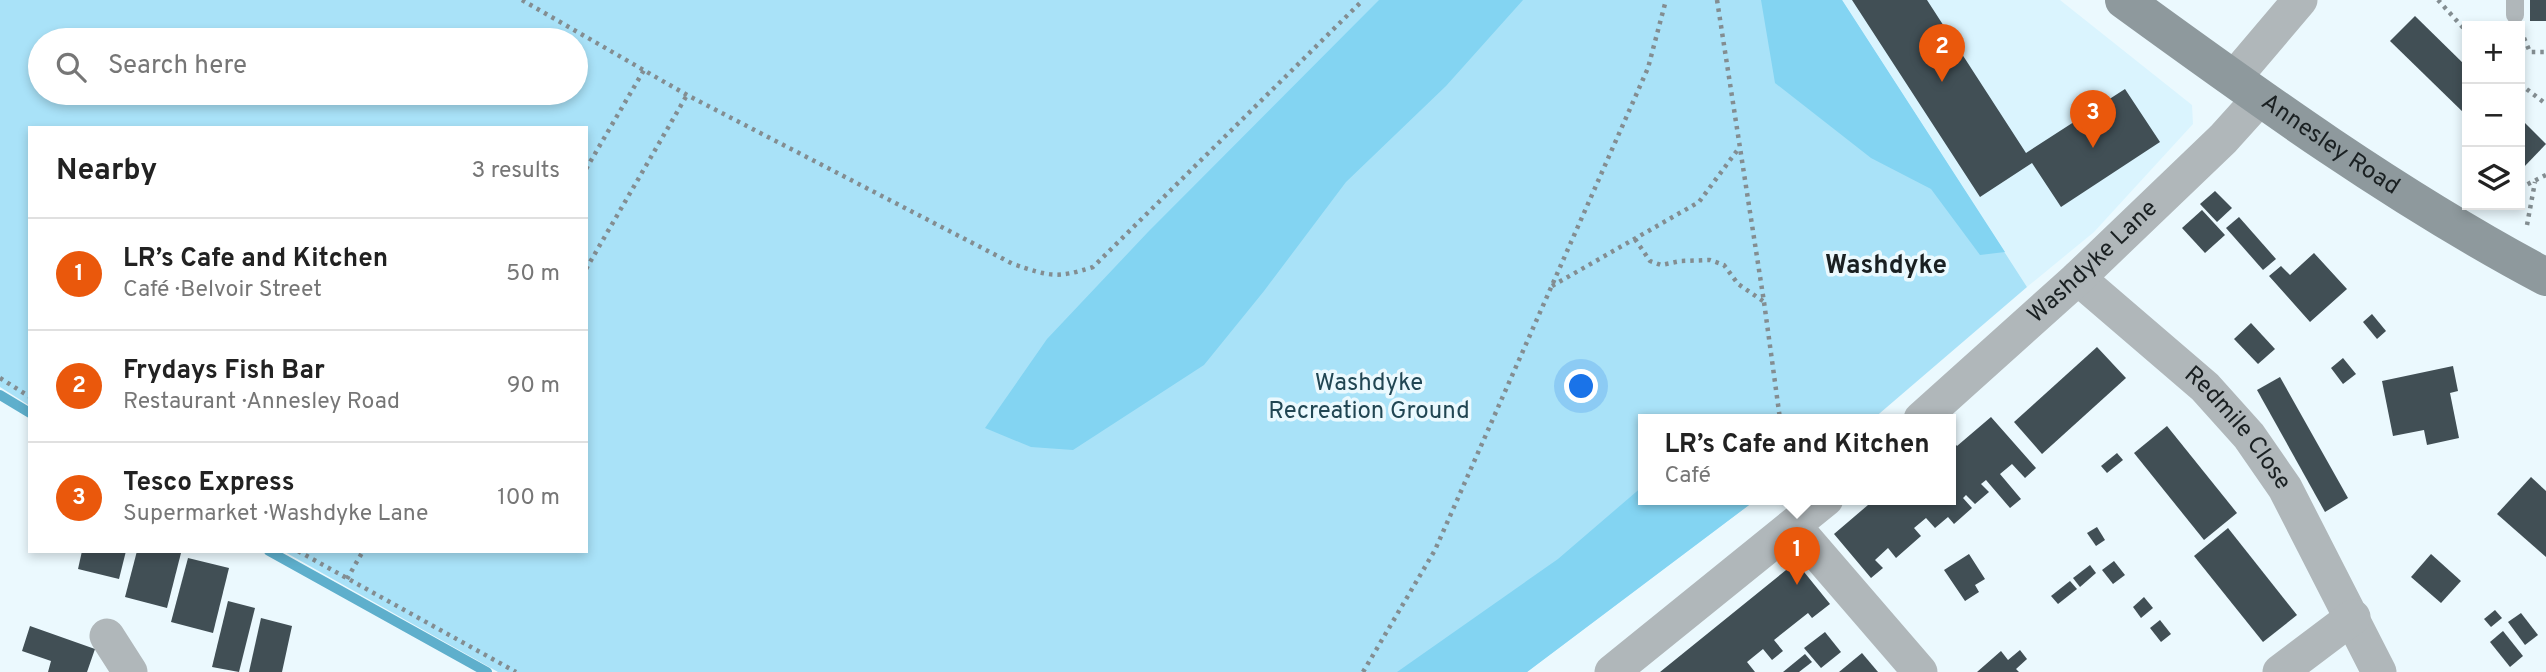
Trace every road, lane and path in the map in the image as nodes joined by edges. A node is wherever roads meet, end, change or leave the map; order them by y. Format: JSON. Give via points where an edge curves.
{"nodes":[{"id":1,"x":522,"y":0,"type":"edge"},
{"id":2,"x":1363,"y":0,"type":"edge"},
{"id":3,"x":1665,"y":0,"type":"edge"},
{"id":4,"x":1717,"y":0,"type":"edge"},
{"id":5,"x":2124,"y":0,"type":"edge"},
{"id":6,"x":2300,"y":0,"type":"edge"},
{"id":7,"x":2438,"y":0,"type":"edge"},
{"id":8,"x":2517,"y":14,"type":"edge"},
{"id":9,"x":2462,"y":26,"type":"edge"},
{"id":10,"x":571,"y":28,"type":"edge"},
{"id":11,"x":588,"y":38,"type":"edge"},
{"id":12,"x":2546,"y":52,"type":"edge"},
{"id":13,"x":644,"y":70,"type":"junction"},
{"id":14,"x":2521,"y":84,"type":"edge"},
{"id":15,"x":2246,"y":89,"type":"junction"},
{"id":16,"x":687,"y":95,"type":"junction"},
{"id":17,"x":2546,"y":104,"type":"edge"},
{"id":18,"x":1740,"y":148,"type":"junction"},
{"id":19,"x":588,"y":166,"type":"edge"},
{"id":20,"x":2546,"y":175,"type":"edge"},
{"id":21,"x":2525,"y":186,"type":"edge"},
{"id":22,"x":1635,"y":239,"type":"junction"},
{"id":23,"x":588,"y":266,"type":"edge"},
{"id":24,"x":2546,"y":277,"type":"edge"},
{"id":25,"x":2078,"y":278,"type":"junction"},
{"id":26,"x":1551,"y":286,"type":"junction"},
{"id":27,"x":1764,"y":302,"type":"junction"},
{"id":28,"x":0,"y":378,"type":"edge"},
{"id":29,"x":28,"y":396,"type":"edge"},
{"id":30,"x":1779,"y":414,"type":"edge"},
{"id":31,"x":1927,"y":414,"type":"edge"},
{"id":32,"x":1819,"y":505,"type":"edge"},
{"id":33,"x":1794,"y":526,"type":"junction"},
{"id":34,"x":302,"y":553,"type":"edge"},
{"id":35,"x":362,"y":553,"type":"edge"},
{"id":36,"x":347,"y":579,"type":"junction"},
{"id":37,"x":2353,"y":617,"type":"junction"},
{"id":38,"x":107,"y":636,"type":"dead end"},
{"id":39,"x":130,"y":672,"type":"edge"},
{"id":40,"x":516,"y":672,"type":"edge"},
{"id":41,"x":1363,"y":672,"type":"edge"},
{"id":42,"x":1612,"y":672,"type":"edge"},
{"id":43,"x":1920,"y":672,"type":"edge"},
{"id":44,"x":2280,"y":672,"type":"edge"},
{"id":45,"x":2379,"y":672,"type":"edge"}],
"edges":[{"from":1,"to":10,"type":"path"},
{"from":2,"to":16,"type":"path","via":[[1093,267],[1071,274],[1050,276],[1013,264]]},
{"from":3,"to":26,"type":"path","via":[[1648,68]]},
{"from":4,"to":18,"type":"path"},
{"from":5,"to":15,"type":"street","name":"Annesley Road"},
{"from":6,"to":15,"type":"street","name":"Washdyke Lane"},
{"from":7,"to":9,"type":"path"},
{"from":8,"to":12,"type":"path","via":[[2530,52]]},
{"from":11,"to":13,"type":"path"},
{"from":13,"to":16,"type":"path"},
{"from":13,"to":19,"type":"path"},
{"from":14,"to":17,"type":"path"},
{"from":15,"to":24,"type":"street","name":"Annesley Road","via":[[2458,228]]},
{"from":15,"to":25,"type":"street","name":"Washdyke Lane","via":[[2222,139]]},
{"from":16,"to":23,"type":"path"},
{"from":18,"to":22,"type":"path","via":[[1699,202]]},
{"from":18,"to":27,"type":"path"},
{"from":20,"to":21,"type":"path"},
{"from":22,"to":26,"type":"path"},
{"from":22,"to":27,"type":"path","via":[[1650,261],[1661,265],[1710,260],[1724,265],[1738,284]]},
{"from":25,"to":31,"type":"street","name":"Washdyke Lane"},
{"from":25,"to":37,"type":"street","name":"Redmile Close","via":[[2206,387],[2249,436],[2285,488]]},
{"from":26,"to":41,"type":"path","via":[[1435,550]]},
{"from":27,"to":30,"type":"path"},
{"from":28,"to":29,"type":"path"},
{"from":32,"to":33,"type":"street"},
{"from":33,"to":42,"type":"street"},
{"from":33,"to":43,"type":"street"},
{"from":34,"to":36,"type":"path"},
{"from":35,"to":36,"type":"path"},
{"from":36,"to":40,"type":"path"},
{"from":37,"to":44,"type":"street"},
{"from":37,"to":45,"type":"street","name":"Redmile Close"},
{"from":38,"to":39,"type":"street"}]}
